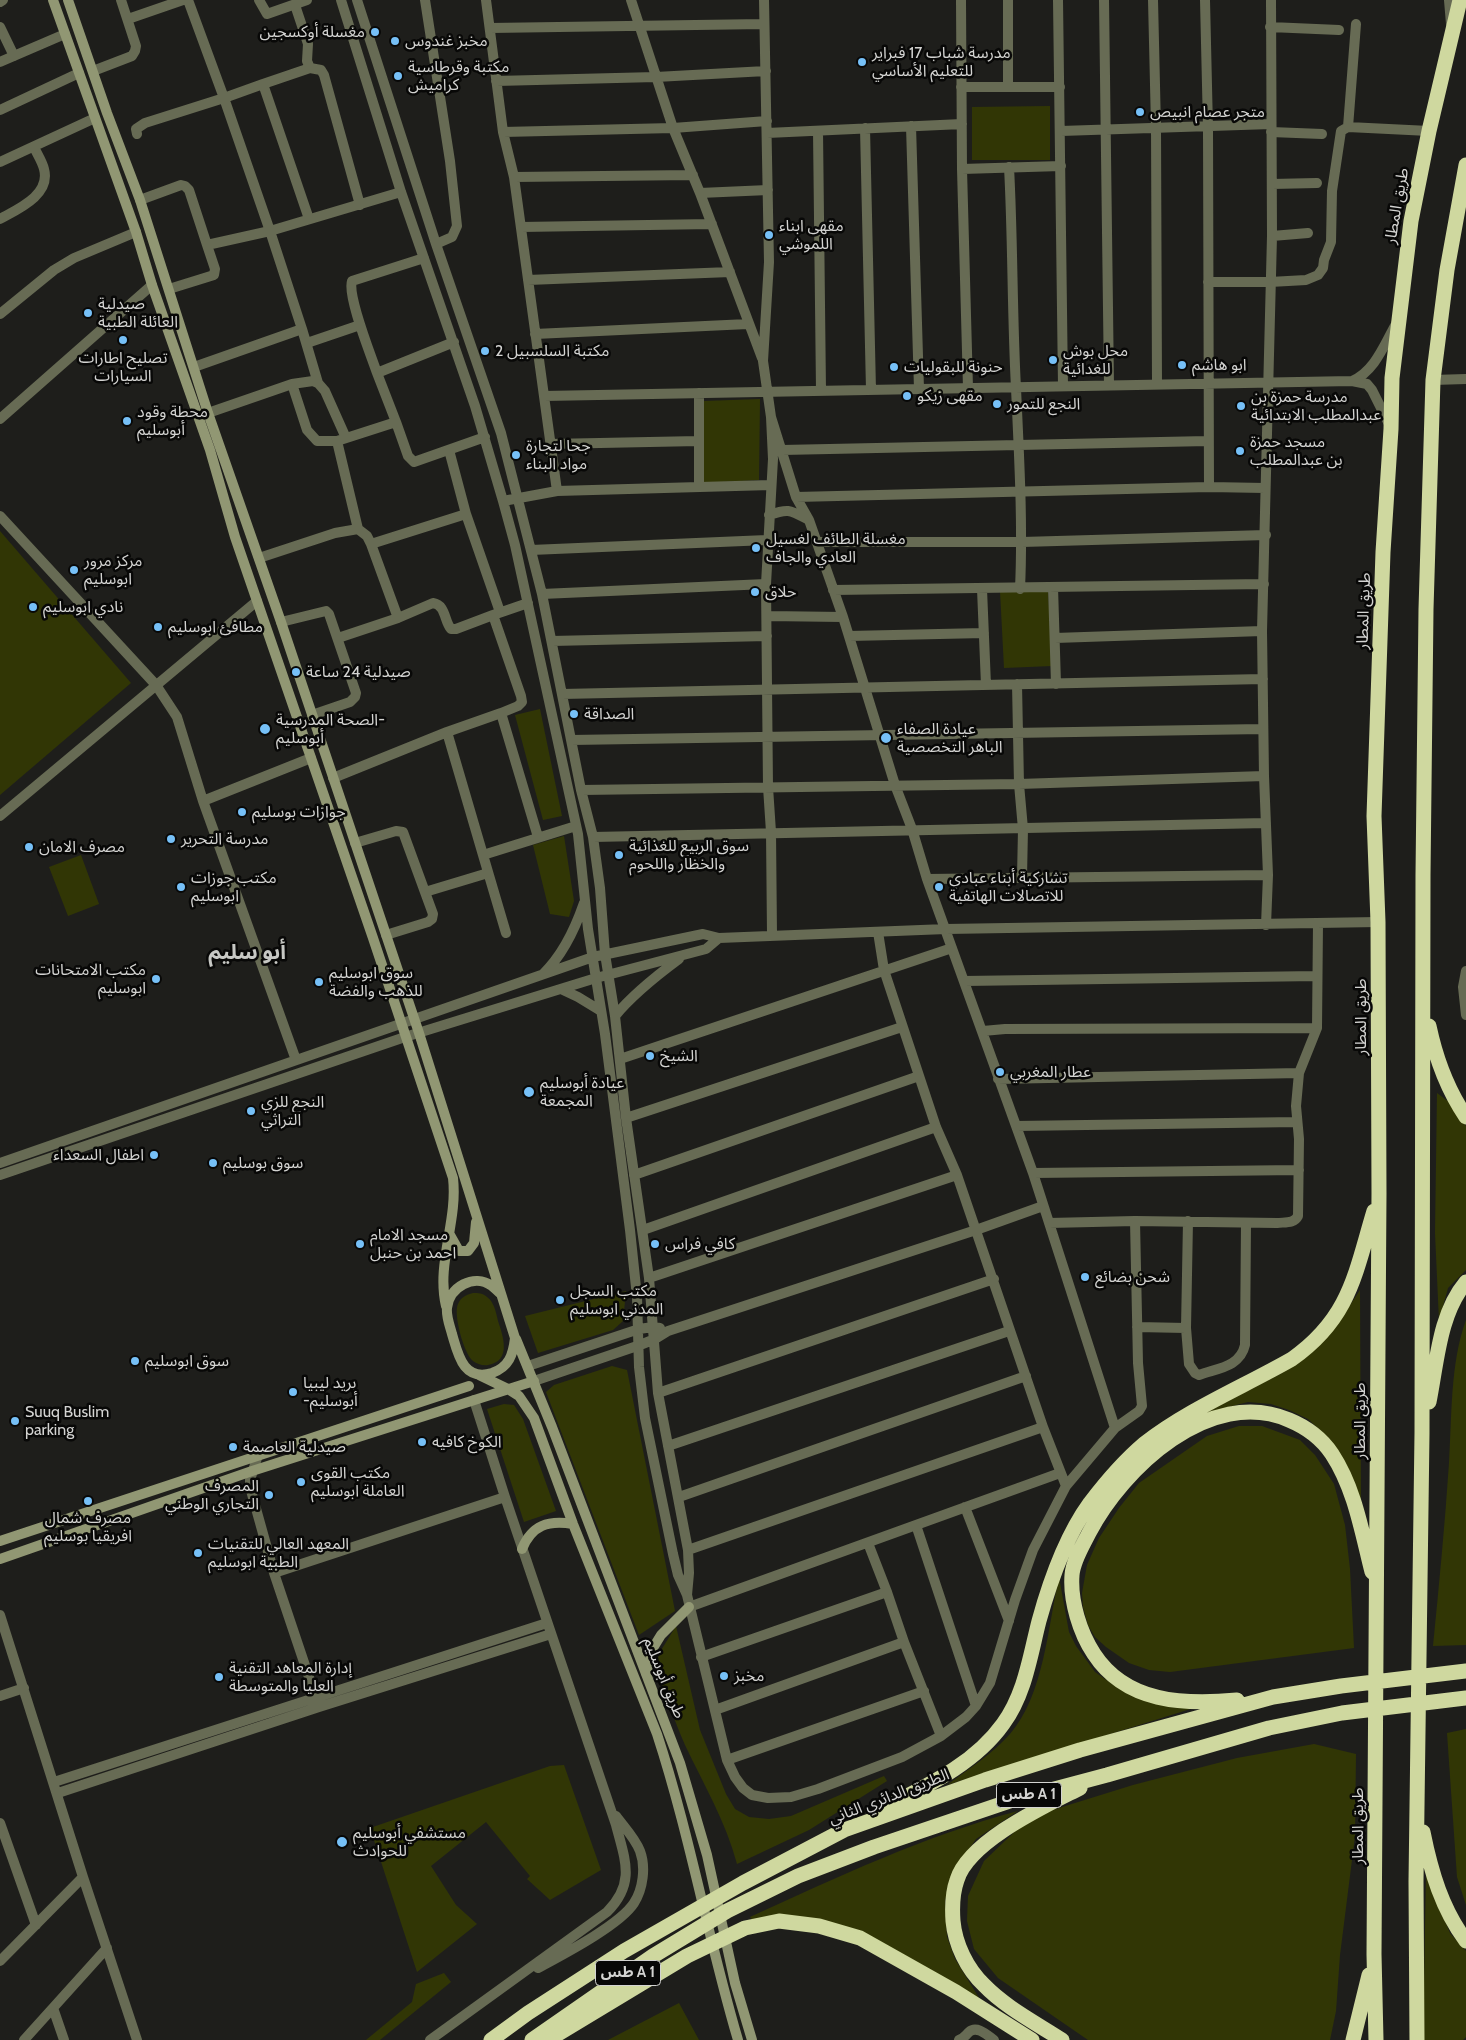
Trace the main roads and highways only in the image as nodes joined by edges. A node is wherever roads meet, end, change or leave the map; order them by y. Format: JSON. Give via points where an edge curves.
{"nodes":[{"id":1,"x":53,"y":0,"type":"edge"},
{"id":2,"x":68,"y":0,"type":"edge"},
{"id":3,"x":1460,"y":0,"type":"edge"},
{"id":4,"x":120,"y":148,"type":"junction"},
{"id":5,"x":107,"y":153,"type":"junction"},
{"id":6,"x":1466,"y":165,"type":"edge"},
{"id":7,"x":249,"y":531,"type":"junction"},
{"id":8,"x":236,"y":537,"type":"junction"},
{"id":9,"x":339,"y":794,"type":"junction"},
{"id":10,"x":325,"y":798,"type":"junction"},
{"id":11,"x":1423,"y":1001,"type":"junction"},
{"id":12,"x":1466,"y":1117,"type":"edge"},
{"id":13,"x":1379,"y":1193,"type":"junction"},
{"id":14,"x":477,"y":1215,"type":"junction"},
{"id":15,"x":450,"y":1235,"type":"junction"},
{"id":16,"x":1466,"y":1282,"type":"edge"},
{"id":17,"x":500,"y":1294,"type":"junction"},
{"id":18,"x":446,"y":1310,"type":"junction"},
{"id":19,"x":515,"y":1338,"type":"junction"},
{"id":20,"x":460,"y":1362,"type":"junction"},
{"id":21,"x":476,"y":1373,"type":"junction"},
{"id":22,"x":534,"y":1381,"type":"junction"},
{"id":23,"x":469,"y":1386,"type":"junction"},
{"id":24,"x":508,"y":1389,"type":"junction"},
{"id":25,"x":474,"y":1400,"type":"junction"},
{"id":26,"x":1422,"y":1433,"type":"junction"},
{"id":27,"x":112,"y":1504,"type":"junction"},
{"id":28,"x":117,"y":1519,"type":"junction"},
{"id":29,"x":573,"y":1524,"type":"junction"},
{"id":30,"x":0,"y":1541,"type":"edge"},
{"id":31,"x":522,"y":1549,"type":"road end"},
{"id":32,"x":0,"y":1559,"type":"edge"},
{"id":33,"x":1377,"y":1594,"type":"junction"},
{"id":34,"x":689,"y":1607,"type":"road end"},
{"id":35,"x":1462,"y":1671,"type":"edge"},
{"id":36,"x":646,"y":1674,"type":"junction"},
{"id":37,"x":1273,"y":1696,"type":"junction"},
{"id":38,"x":1463,"y":1699,"type":"edge"},
{"id":39,"x":1107,"y":1775,"type":"junction"},
{"id":40,"x":1418,"y":1803,"type":"junction"},
{"id":41,"x":844,"y":1830,"type":"junction"},
{"id":42,"x":1466,"y":1942,"type":"edge"},
{"id":43,"x":1374,"y":1954,"type":"junction"},
{"id":44,"x":491,"y":2040,"type":"edge"},
{"id":45,"x":532,"y":2040,"type":"edge"},
{"id":46,"x":548,"y":2040,"type":"edge"},
{"id":47,"x":738,"y":2040,"type":"edge"},
{"id":48,"x":752,"y":2040,"type":"edge"},
{"id":49,"x":1032,"y":2040,"type":"edge"},
{"id":50,"x":1062,"y":2040,"type":"edge"},
{"id":51,"x":1353,"y":2040,"type":"edge"},
{"id":52,"x":1376,"y":2040,"type":"edge"},
{"id":53,"x":1417,"y":2040,"type":"edge"}],
"edges":[{"from":1,"to":5,"type":"main road"},
{"from":2,"to":4,"type":"main road"},
{"from":3,"to":13,"type":"highway","name":"طريق المطار","via":[[1411,221],[1392,378],[1374,816],[1378,922]]},
{"from":4,"to":5,"type":"main road"},
{"from":4,"to":7,"type":"main road"},
{"from":5,"to":8,"type":"main road","via":[[210,450]]},
{"from":6,"to":11,"type":"highway","via":[[1447,270],[1433,380],[1426,609]]},
{"from":7,"to":8,"type":"main road"},
{"from":7,"to":9,"type":"main road"},
{"from":8,"to":10,"type":"main road"},
{"from":9,"to":10,"type":"main road"},
{"from":9,"to":14,"type":"main road"},
{"from":10,"to":15,"type":"main road","via":[[453,1178],[454,1210]]},
{"from":11,"to":12,"type":"highway","via":[[1441,1070]]},
{"from":11,"to":26,"type":"highway"},
{"from":13,"to":33,"type":"highway","name":"طريق المطار"},
{"from":13,"to":41,"type":"highway","via":[[1355,1279],[1339,1312],[1319,1337],[1292,1359],[1213,1400],[1145,1444],[1130,1456],[1089,1505],[1055,1574],[1015,1704],[996,1734],[951,1772]]},
{"from":14,"to":15,"type":"main road","via":[[474,1243],[468,1251],[459,1251]]},
{"from":14,"to":17,"type":"main road"},
{"from":15,"to":18,"type":"main road","via":[[442,1287]]},
{"from":16,"to":26,"type":"highway","via":[[1449,1311]]},
{"from":17,"to":18,"type":"main road","via":[[483,1282],[464,1283],[454,1290]]},
{"from":17,"to":19,"type":"main road"},
{"from":18,"to":20,"type":"main road"},
{"from":19,"to":21,"type":"main road","via":[[508,1364],[499,1371]]},
{"from":19,"to":22,"type":"main road","name":"طريق أبوسليم"},
{"from":20,"to":21,"type":"main road"},
{"from":20,"to":23,"type":"main road"},
{"from":21,"to":24,"type":"main road","name":"طريق أبوسليم"},
{"from":22,"to":24,"type":"main road"},
{"from":22,"to":36,"type":"main road","name":"طريق أبوسليم"},
{"from":23,"to":25,"type":"main road"},
{"from":23,"to":27,"type":"main road"},
{"from":24,"to":25,"type":"main road"},
{"from":24,"to":29,"type":"main road","name":"طريق أبوسليم","via":[[519,1396],[534,1418]]},
{"from":25,"to":28,"type":"main road","via":[[252,1471]]},
{"from":26,"to":40,"type":"highway"},
{"from":27,"to":28,"type":"main road"},
{"from":27,"to":30,"type":"main road"},
{"from":28,"to":32,"type":"main road"},
{"from":29,"to":31,"type":"main road","via":[[559,1522],[541,1526],[527,1537]]},
{"from":29,"to":47,"type":"main road","name":"طريق أبوسليم","via":[[667,1765]]},
{"from":33,"to":37,"type":"highway","via":[[1343,1473],[1332,1453],[1300,1424],[1257,1411],[1220,1416],[1195,1426],[1166,1444],[1136,1470],[1096,1520],[1072,1574],[1076,1611],[1090,1648],[1100,1664],[1132,1688],[1151,1697],[1205,1702]]},
{"from":33,"to":43,"type":"highway","name":"طريق المطار"},
{"from":34,"to":36,"type":"main road","via":[[653,1648]]},
{"from":35,"to":37,"type":"highway","name":"الطريق الدائري الثاني"},
{"from":36,"to":48,"type":"main road","name":"طريق أبوسليم","via":[[680,1763],[707,1855],[735,1983]]},
{"from":37,"to":41,"type":"highway","name":"الطريق الدائري الثاني","via":[[1080,1750]]},
{"from":38,"to":39,"type":"highway","number":"طس A 1","via":[[1342,1713],[1269,1728]]},
{"from":39,"to":45,"type":"highway","number":"طس A 1","via":[[925,1828],[761,1892],[654,1956]]},
{"from":39,"to":50,"type":"highway","via":[[1051,1802],[992,1838],[971,1858],[957,1878],[952,1903],[954,1932],[965,1959],[983,1985]]},
{"from":40,"to":42,"type":"highway","via":[[1429,1863],[1444,1906]]},
{"from":40,"to":53,"type":"highway"},
{"from":41,"to":44,"type":"highway","name":"الطريق الدائري الثاني","number":"طس A 1","via":[[624,1951]]},
{"from":43,"to":51,"type":"highway"},
{"from":43,"to":52,"type":"highway","name":"طريق المطار"},
{"from":46,"to":49,"type":"highway","via":[[687,1956],[745,1928],[779,1921],[819,1926],[860,1938]]}]}
